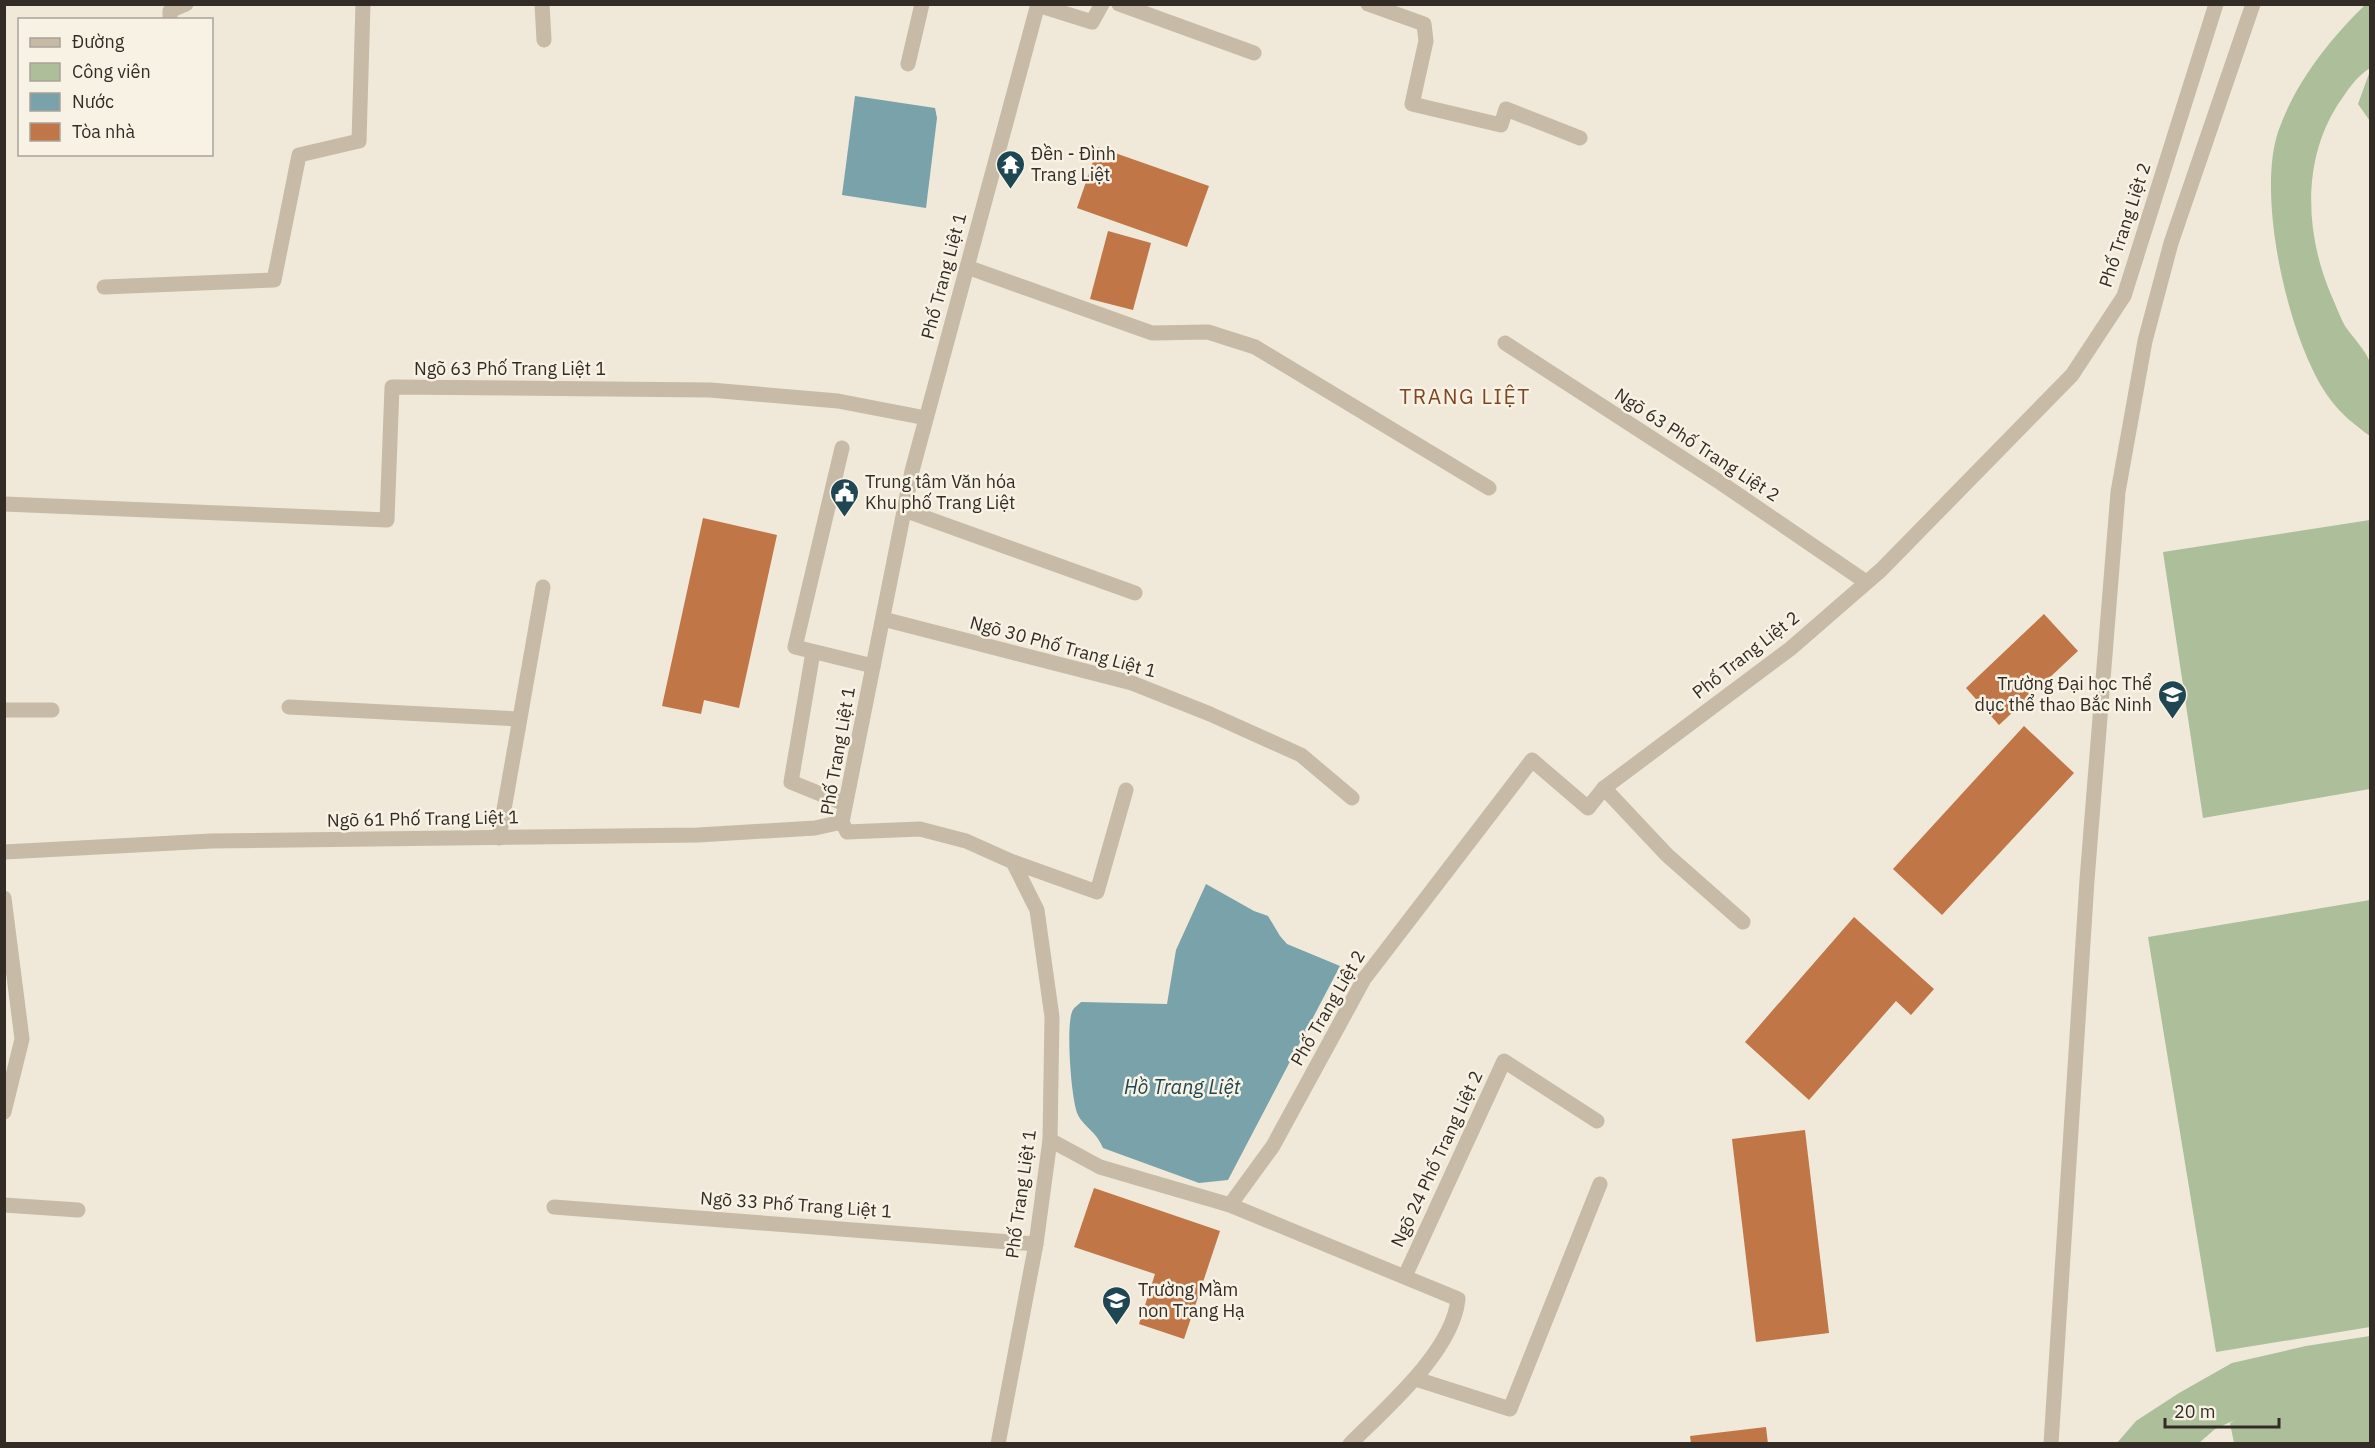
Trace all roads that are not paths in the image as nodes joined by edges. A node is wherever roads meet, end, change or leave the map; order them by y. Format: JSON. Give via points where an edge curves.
{"nodes":[{"id":1,"x":186,"y":4,"type":"edge"},
{"id":2,"x":363,"y":4,"type":"edge"},
{"id":3,"x":542,"y":4,"type":"edge"},
{"id":4,"x":922,"y":4,"type":"edge"},
{"id":5,"x":1102,"y":4,"type":"edge"},
{"id":6,"x":1119,"y":4,"type":"edge"},
{"id":7,"x":1368,"y":4,"type":"edge"},
{"id":8,"x":2216,"y":4,"type":"edge"},
{"id":9,"x":2253,"y":4,"type":"edge"},
{"id":10,"x":1038,"y":5,"type":"edge"},
{"id":11,"x":170,"y":18,"type":"edge"},
{"id":12,"x":544,"y":40,"type":"dead end"},
{"id":13,"x":1254,"y":53,"type":"dead end"},
{"id":14,"x":908,"y":64,"type":"dead end"},
{"id":15,"x":1580,"y":138,"type":"dead end"},
{"id":16,"x":967,"y":267,"type":"junction"},
{"id":17,"x":104,"y":287,"type":"dead end"},
{"id":18,"x":1505,"y":343,"type":"dead end"},
{"id":19,"x":926,"y":418,"type":"junction"},
{"id":20,"x":842,"y":448,"type":"dead end"},
{"id":21,"x":1489,"y":488,"type":"dead end"},
{"id":22,"x":4,"y":504,"type":"edge"},
{"id":23,"x":904,"y":510,"type":"junction"},
{"id":24,"x":1866,"y":582,"type":"junction"},
{"id":25,"x":543,"y":587,"type":"dead end"},
{"id":26,"x":1136,"y":593,"type":"dead end"},
{"id":27,"x":882,"y":619,"type":"junction"},
{"id":28,"x":813,"y":652,"type":"junction"},
{"id":29,"x":873,"y":666,"type":"junction"},
{"id":30,"x":289,"y":707,"type":"dead end"},
{"id":31,"x":4,"y":710,"type":"edge"},
{"id":32,"x":52,"y":710,"type":"dead end"},
{"id":33,"x":519,"y":719,"type":"junction"},
{"id":34,"x":1604,"y":788,"type":"junction"},
{"id":35,"x":1126,"y":790,"type":"dead end"},
{"id":36,"x":1352,"y":798,"type":"dead end"},
{"id":37,"x":845,"y":804,"type":"junction"},
{"id":38,"x":842,"y":822,"type":"junction"},
{"id":39,"x":499,"y":838,"type":"junction"},
{"id":40,"x":4,"y":852,"type":"edge"},
{"id":41,"x":1012,"y":862,"type":"junction"},
{"id":42,"x":4,"y":898,"type":"edge"},
{"id":43,"x":1743,"y":922,"type":"dead end"},
{"id":44,"x":4,"y":1112,"type":"edge"},
{"id":45,"x":1597,"y":1120,"type":"dead end"},
{"id":46,"x":1050,"y":1140,"type":"junction"},
{"id":47,"x":1600,"y":1184,"type":"dead end"},
{"id":48,"x":4,"y":1205,"type":"edge"},
{"id":49,"x":1230,"y":1205,"type":"junction"},
{"id":50,"x":554,"y":1207,"type":"dead end"},
{"id":51,"x":78,"y":1210,"type":"dead end"},
{"id":52,"x":1036,"y":1244,"type":"junction"},
{"id":53,"x":1405,"y":1276,"type":"junction"},
{"id":54,"x":1416,"y":1379,"type":"junction"},
{"id":55,"x":998,"y":1443,"type":"edge"},
{"id":56,"x":1350,"y":1443,"type":"edge"},
{"id":57,"x":2051,"y":1443,"type":"edge"}],
"edges":[{"from":1,"to":11,"type":"street","via":[[170,11]]},
{"from":2,"to":17,"type":"street","via":[[359,141],[299,155],[274,280]]},
{"from":3,"to":12,"type":"street"},
{"from":4,"to":14,"type":"street"},
{"from":5,"to":10,"type":"street","via":[[1092,22]]},
{"from":6,"to":13,"type":"street"},
{"from":7,"to":15,"type":"street","via":[[1424,24],[1426,41],[1412,104],[1501,125],[1506,109]]},
{"from":8,"to":24,"type":"street","name":"Phố Trang Liệt 2","via":[[2124,296],[2072,375]]},
{"from":9,"to":57,"type":"street","via":[[2171,243],[2145,340],[2118,492],[2087,880]]},
{"from":10,"to":16,"type":"street","name":"Phố Trang Liệt 1"},
{"from":16,"to":19,"type":"street","name":"Phố Trang Liệt 1"},
{"from":16,"to":21,"type":"street","via":[[1152,333],[1208,332],[1255,347]]},
{"from":18,"to":24,"type":"street","name":"Ngõ 63 Phố Trang Liệt 2"},
{"from":19,"to":22,"type":"street","name":"Ngõ 63 Phố Trang Liệt 1","via":[[838,401],[710,390],[392,387],[387,520]]},
{"from":19,"to":23,"type":"street","name":"Phố Trang Liệt 1"},
{"from":20,"to":28,"type":"street","via":[[795,647]]},
{"from":23,"to":26,"type":"street"},
{"from":23,"to":27,"type":"street","name":"Phố Trang Liệt 1"},
{"from":24,"to":34,"type":"street","name":"Phố Trang Liệt 2","via":[[1790,649]]},
{"from":25,"to":33,"type":"street"},
{"from":27,"to":29,"type":"street","name":"Phố Trang Liệt 1"},
{"from":27,"to":36,"type":"street","name":"Ngõ 30 Phố Trang Liệt 1","via":[[1132,683],[1301,755]]},
{"from":28,"to":29,"type":"street"},
{"from":28,"to":37,"type":"street","via":[[791,782]]},
{"from":29,"to":37,"type":"street","name":"Phố Trang Liệt 1"},
{"from":30,"to":33,"type":"street"},
{"from":31,"to":32,"type":"street"},
{"from":33,"to":39,"type":"street"},
{"from":34,"to":43,"type":"street","via":[[1667,855]]},
{"from":34,"to":49,"type":"street","name":"Phố Trang Liệt 2","via":[[1588,808],[1532,760],[1364,979],[1273,1146]]},
{"from":35,"to":41,"type":"street","via":[[1097,892]]},
{"from":37,"to":38,"type":"street","name":"Phố Trang Liệt 1"},
{"from":38,"to":39,"type":"street","name":"Ngõ 61 Phố Trang Liệt 1","via":[[814,828],[698,835]]},
{"from":38,"to":41,"type":"street","name":"Phố Trang Liệt 1","via":[[847,832],[920,829],[966,841]]},
{"from":39,"to":40,"type":"street","name":"Ngõ 61 Phố Trang Liệt 1","via":[[211,841]]},
{"from":41,"to":46,"type":"street","name":"Phố Trang Liệt 1","via":[[1037,910],[1052,1017]]},
{"from":42,"to":44,"type":"street","via":[[22,1039]]},
{"from":45,"to":53,"type":"street","name":"Ngõ 24 Phố Trang Liệt 2","via":[[1504,1061]]},
{"from":46,"to":49,"type":"street","via":[[1100,1167]]},
{"from":46,"to":52,"type":"street","name":"Phố Trang Liệt 1"},
{"from":47,"to":54,"type":"street","via":[[1510,1409]]},
{"from":48,"to":51,"type":"street"},
{"from":49,"to":53,"type":"street"},
{"from":50,"to":52,"type":"street","name":"Ngõ 33 Phố Trang Liệt 1"},
{"from":52,"to":55,"type":"street","name":"Phố Trang Liệt 1"},
{"from":53,"to":54,"type":"street","via":[[1458,1299],[1454,1322]]},
{"from":54,"to":56,"type":"street"}]}
